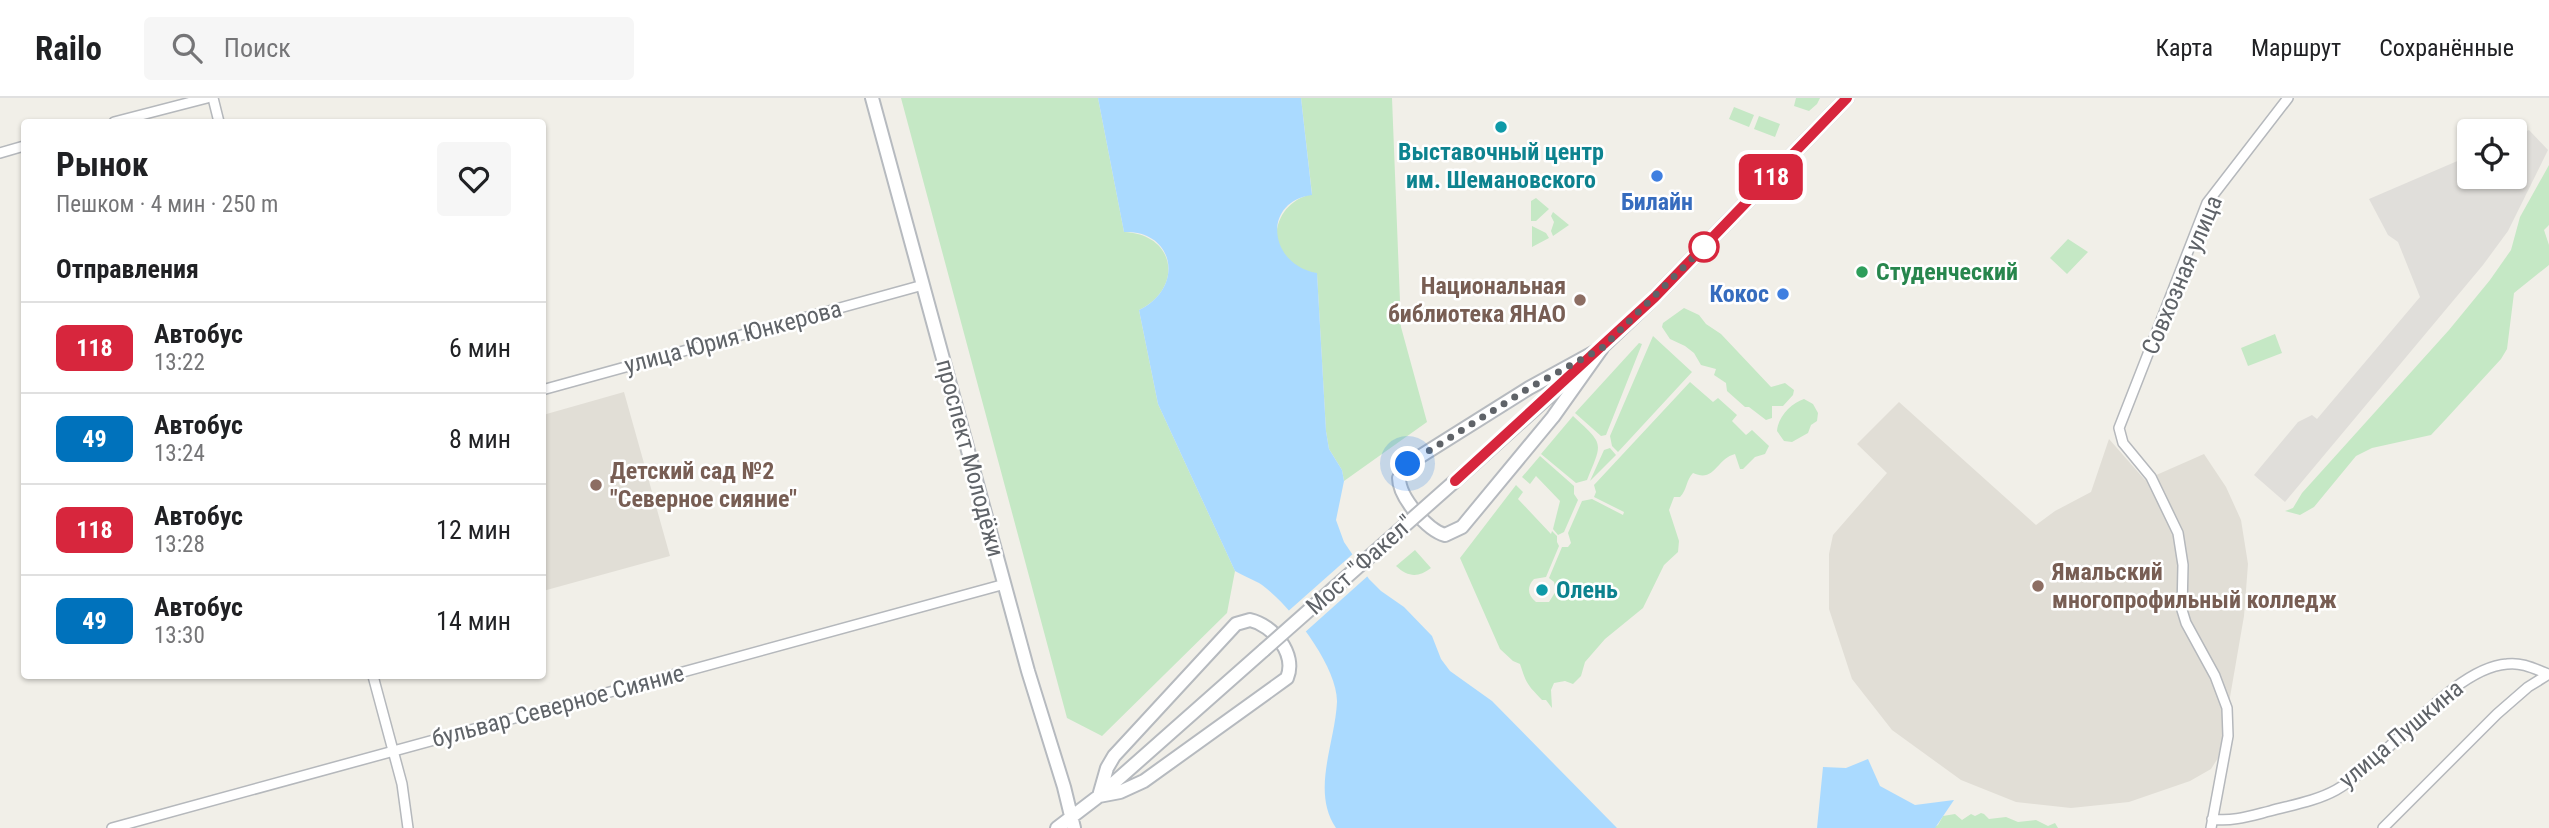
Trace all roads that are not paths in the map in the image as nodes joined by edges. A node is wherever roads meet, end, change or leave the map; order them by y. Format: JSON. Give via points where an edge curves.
{"nodes":[{"id":1,"x":207,"y":98,"type":"edge"},
{"id":2,"x":213,"y":98,"type":"edge"},
{"id":3,"x":872,"y":98,"type":"edge"},
{"id":4,"x":1847,"y":98,"type":"edge"},
{"id":5,"x":2288,"y":98,"type":"edge"},
{"id":6,"x":126,"y":119,"type":"edge"},
{"id":7,"x":218,"y":119,"type":"edge"},
{"id":8,"x":21,"y":147,"type":"edge"},
{"id":9,"x":0,"y":153,"type":"edge"},
{"id":10,"x":923,"y":285,"type":"junction"},
{"id":11,"x":1602,"y":348,"type":"junction"},
{"id":12,"x":546,"y":389,"type":"edge"},
{"id":13,"x":1005,"y":584,"type":"junction"},
{"id":14,"x":2549,"y":674,"type":"edge"},
{"id":15,"x":374,"y":679,"type":"edge"},
{"id":16,"x":393,"y":750,"type":"junction"},
{"id":17,"x":1099,"y":796,"type":"junction"},
{"id":18,"x":1073,"y":823,"type":"edge"},
{"id":19,"x":2211,"y":823,"type":"edge"},
{"id":20,"x":112,"y":828,"type":"edge"},
{"id":21,"x":408,"y":828,"type":"edge"},
{"id":22,"x":1057,"y":828,"type":"edge"},
{"id":23,"x":2383,"y":828,"type":"edge"}],
"edges":[{"from":1,"to":6,"type":"street"},
{"from":2,"to":7,"type":"street"},
{"from":3,"to":10,"type":"street","name":"проспект Молодёжи"},
{"from":4,"to":11,"type":"street"},
{"from":5,"to":19,"type":"street","name":"Совхозная улица","via":[[2207,203],[2119,428],[2123,443],[2151,477],[2178,533],[2182,610],[2227,708],[2228,736]]},
{"from":8,"to":9,"type":"street"},
{"from":10,"to":12,"type":"street","name":"улица Юрия Юнкерова"},
{"from":10,"to":13,"type":"street","name":"проспект Молодёжи"},
{"from":11,"to":11,"type":"street","via":[[1408,464],[1399,478],[1401,493],[1433,530],[1445,535],[1462,527],[1553,417]]},
{"from":11,"to":17,"type":"street","name":"Мост \"Факел\"","bridge":true},
{"from":13,"to":16,"type":"street","name":"бульвар Северное Сияние"},
{"from":13,"to":18,"type":"street","name":"проспект Молодёжи"},
{"from":14,"to":19,"type":"street","name":"улица Пушкина","via":[[2515,664],[2487,668],[2446,695],[2337,789],[2307,802]]},
{"from":14,"to":23,"type":"street","name":"улица Пушкина","via":[[2497,714]]},
{"from":15,"to":16,"type":"street"},
{"from":16,"to":20,"type":"street","name":"бульвар Северное Сияние"},
{"from":16,"to":21,"type":"street"},
{"from":17,"to":17,"type":"street","via":[[1144,781],[1281,684],[1290,670],[1288,654],[1268,628],[1250,620],[1236,624],[1114,756]]},
{"from":17,"to":18,"type":"street","name":"Мост \"Факел\""},
{"from":18,"to":22,"type":"street","name":"Мост \"Факел\""}]}
